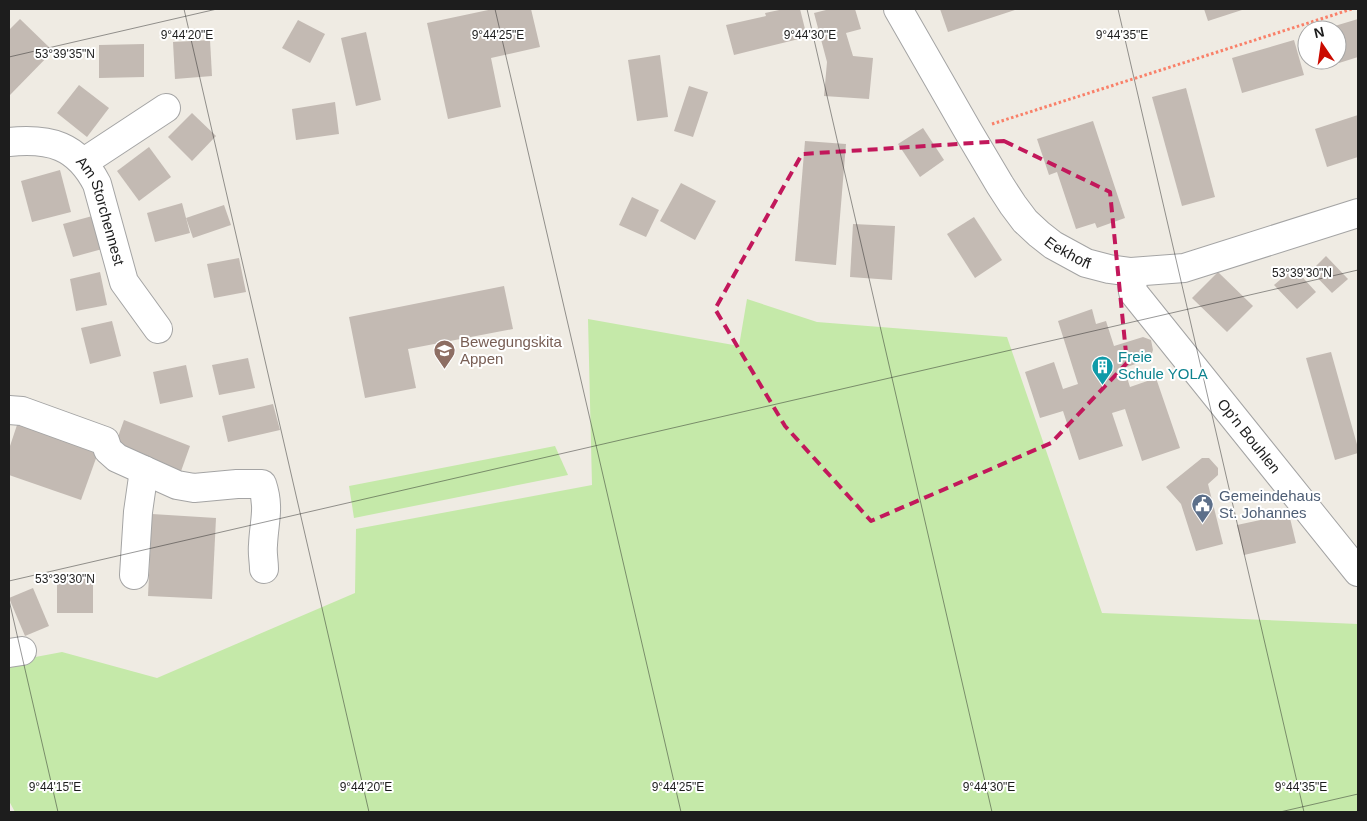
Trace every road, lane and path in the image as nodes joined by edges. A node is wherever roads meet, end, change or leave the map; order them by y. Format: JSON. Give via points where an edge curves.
{"nodes":[{"id":1,"x":898,"y":9,"type":"edge"},
{"id":2,"x":1352,"y":9,"type":"edge"},
{"id":3,"x":166,"y":108,"type":"dead end"},
{"id":4,"x":968,"y":132,"type":"junction"},
{"id":5,"x":9,"y":142,"type":"edge"},
{"id":6,"x":84,"y":162,"type":"junction"},
{"id":7,"x":1358,"y":213,"type":"edge"},
{"id":8,"x":1131,"y":272,"type":"junction"},
{"id":9,"x":158,"y":329,"type":"dead end"},
{"id":10,"x":9,"y":410,"type":"edge"},
{"id":11,"x":144,"y":470,"type":"junction"},
{"id":12,"x":264,"y":569,"type":"dead end"},
{"id":13,"x":1358,"y":572,"type":"edge"},
{"id":14,"x":134,"y":575,"type":"dead end"}],
"edges":[{"from":1,"to":4,"type":"street","name":"Eekhoff"},
{"from":2,"to":4,"type":"path"},
{"from":3,"to":6,"type":"street"},
{"from":4,"to":8,"type":"street","name":"Eekhoff","via":[[1013,205],[1039,234],[1086,263]]},
{"from":5,"to":6,"type":"street","name":"Am Storchennest","via":[[55,144]]},
{"from":6,"to":9,"type":"street","name":"Am Storchennest","via":[[97,184],[124,282]]},
{"from":7,"to":8,"type":"street","name":"Eekhoff","via":[[1184,268]]},
{"from":8,"to":13,"type":"street","name":"Op'n Bouhlen","via":[[1133,292]]},
{"from":10,"to":11,"type":"street","via":[[22,411],[105,441],[108,450],[117,458]]},
{"from":11,"to":12,"type":"street","via":[[177,485],[194,488],[262,484],[267,514],[262,546]]},
{"from":11,"to":14,"type":"street"}]}
